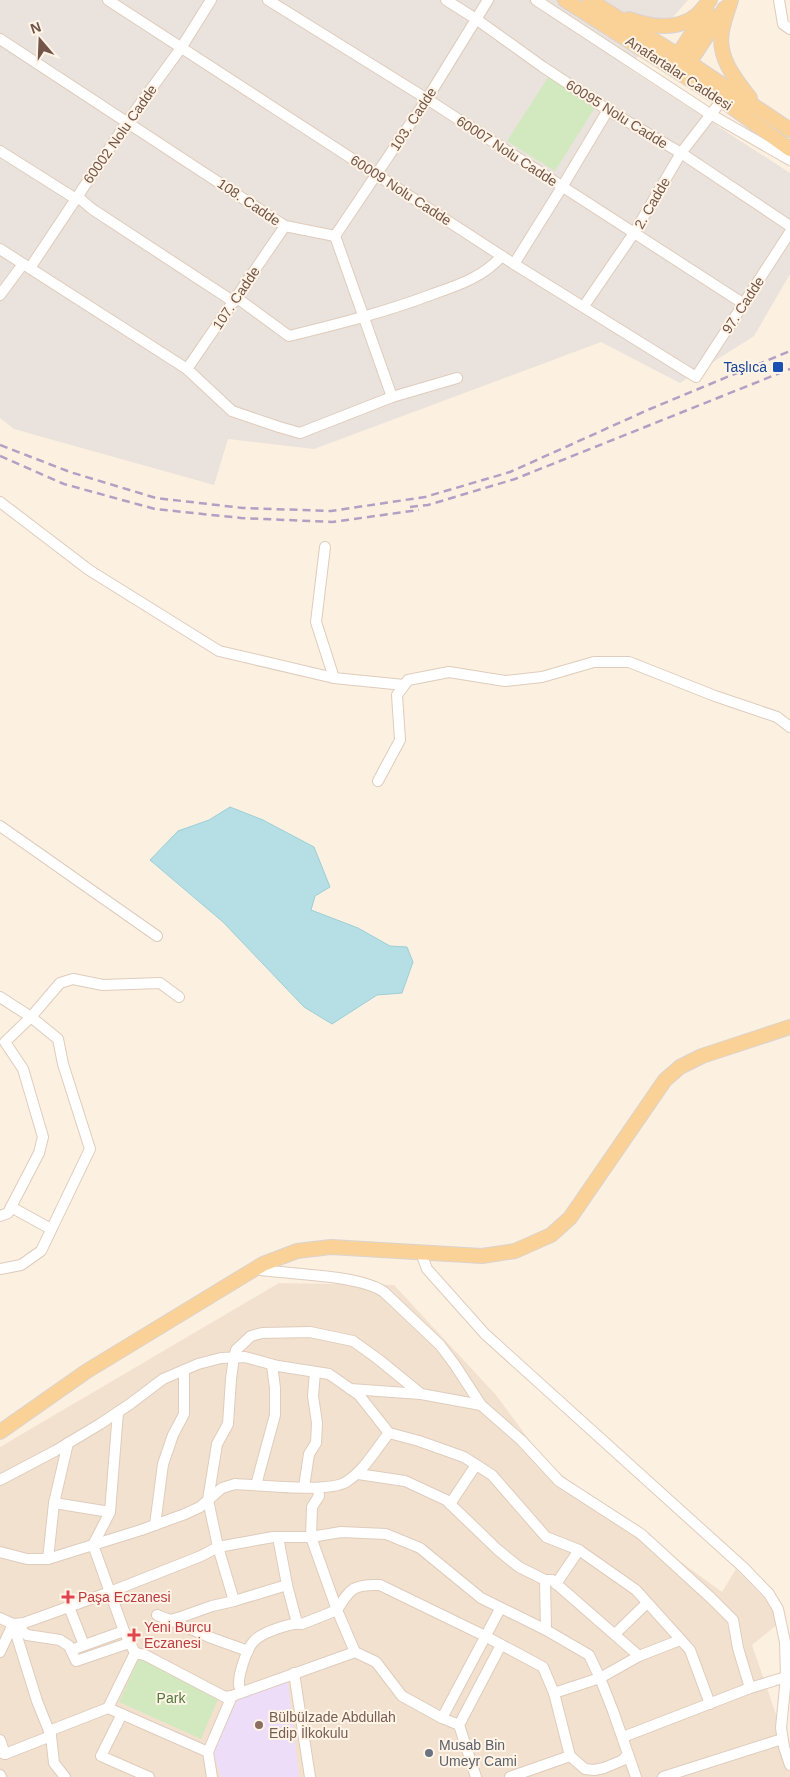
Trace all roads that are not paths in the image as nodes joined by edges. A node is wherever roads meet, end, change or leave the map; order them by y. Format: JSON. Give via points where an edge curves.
{"nodes":[{"id":1,"x":108,"y":0,"type":"edge"},
{"id":2,"x":211,"y":0,"type":"edge"},
{"id":3,"x":268,"y":0,"type":"edge"},
{"id":4,"x":446,"y":0,"type":"edge"},
{"id":5,"x":488,"y":0,"type":"edge"},
{"id":6,"x":536,"y":0,"type":"edge"},
{"id":7,"x":565,"y":0,"type":"edge"},
{"id":8,"x":589,"y":0,"type":"edge"},
{"id":9,"x":710,"y":0,"type":"edge"},
{"id":10,"x":714,"y":0,"type":"edge"},
{"id":11,"x":731,"y":0,"type":"edge"},
{"id":12,"x":779,"y":0,"type":"edge"},
{"id":13,"x":607,"y":12,"type":"junction"},
{"id":14,"x":476,"y":19,"type":"junction"},
{"id":15,"x":790,"y":29,"type":"edge"},
{"id":16,"x":0,"y":39,"type":"edge"},
{"id":17,"x":181,"y":48,"type":"junction"},
{"id":18,"x":680,"y":64,"type":"junction"},
{"id":19,"x":427,"y":99,"type":"junction"},
{"id":20,"x":722,"y":100,"type":"junction"},
{"id":21,"x":756,"y":107,"type":"junction"},
{"id":22,"x":608,"y":110,"type":"junction"},
{"id":23,"x":710,"y":114,"type":"junction"},
{"id":24,"x":128,"y":122,"type":"junction"},
{"id":25,"x":790,"y":130,"type":"edge"},
{"id":26,"x":790,"y":149,"type":"edge"},
{"id":27,"x":0,"y":151,"type":"edge"},
{"id":28,"x":681,"y":153,"type":"junction"},
{"id":29,"x":790,"y":160,"type":"edge"},
{"id":30,"x":377,"y":174,"type":"junction"},
{"id":31,"x":562,"y":188,"type":"junction"},
{"id":32,"x":77,"y":198,"type":"junction"},
{"id":33,"x":285,"y":226,"type":"junction"},
{"id":34,"x":790,"y":226,"type":"edge"},
{"id":35,"x":790,"y":232,"type":"edge"},
{"id":36,"x":634,"y":233,"type":"junction"},
{"id":37,"x":335,"y":236,"type":"junction"},
{"id":38,"x":0,"y":249,"type":"edge"},
{"id":39,"x":502,"y":256,"type":"junction"},
{"id":40,"x":514,"y":264,"type":"junction"},
{"id":41,"x":26,"y":266,"type":"junction"},
{"id":42,"x":0,"y":295,"type":"edge"},
{"id":43,"x":235,"y":300,"type":"junction"},
{"id":44,"x":744,"y":304,"type":"junction"},
{"id":45,"x":584,"y":306,"type":"junction"},
{"id":46,"x":364,"y":318,"type":"junction"},
{"id":47,"x":187,"y":369,"type":"junction"},
{"id":48,"x":696,"y":377,"type":"joint"},
{"id":49,"x":457,"y":378,"type":"dead end"},
{"id":50,"x":392,"y":398,"type":"junction"},
{"id":51,"x":0,"y":502,"type":"edge"},
{"id":52,"x":325,"y":547,"type":"dead end"},
{"id":53,"x":334,"y":678,"type":"junction"},
{"id":54,"x":404,"y":685,"type":"junction"},
{"id":55,"x":790,"y":727,"type":"edge"},
{"id":56,"x":378,"y":781,"type":"dead end"},
{"id":57,"x":0,"y":826,"type":"edge"},
{"id":58,"x":158,"y":936,"type":"dead end"},
{"id":59,"x":0,"y":997,"type":"edge"},
{"id":60,"x":179,"y":997,"type":"dead end"},
{"id":61,"x":31,"y":1017,"type":"junction"},
{"id":62,"x":790,"y":1026,"type":"edge"},
{"id":63,"x":0,"y":1048,"type":"edge"},
{"id":64,"x":15,"y":1058,"type":"junction"},
{"id":65,"x":11,"y":1207,"type":"junction"},
{"id":66,"x":0,"y":1216,"type":"edge"},
{"id":67,"x":51,"y":1229,"type":"junction"},
{"id":68,"x":421,"y":1253,"type":"junction"},
{"id":69,"x":0,"y":1269,"type":"edge"},
{"id":70,"x":254,"y":1269,"type":"junction"},
{"id":71,"x":234,"y":1357,"type":"junction"},
{"id":72,"x":272,"y":1365,"type":"junction"},
{"id":73,"x":184,"y":1370,"type":"junction"},
{"id":74,"x":315,"y":1372,"type":"junction"},
{"id":75,"x":350,"y":1389,"type":"junction"},
{"id":76,"x":421,"y":1394,"type":"junction"},
{"id":77,"x":481,"y":1406,"type":"junction"},
{"id":78,"x":118,"y":1412,"type":"junction"},
{"id":79,"x":0,"y":1432,"type":"edge"},
{"id":80,"x":389,"y":1433,"type":"junction"},
{"id":81,"x":68,"y":1443,"type":"junction"},
{"id":82,"x":476,"y":1465,"type":"junction"},
{"id":83,"x":358,"y":1474,"type":"junction"},
{"id":84,"x":0,"y":1480,"type":"edge"},
{"id":85,"x":256,"y":1485,"type":"junction"},
{"id":86,"x":304,"y":1487,"type":"junction"},
{"id":87,"x":318,"y":1488,"type":"junction"},
{"id":88,"x":208,"y":1500,"type":"junction"},
{"id":89,"x":54,"y":1503,"type":"junction"},
{"id":90,"x":450,"y":1504,"type":"junction"},
{"id":91,"x":110,"y":1512,"type":"junction"},
{"id":92,"x":155,"y":1525,"type":"junction"},
{"id":93,"x":278,"y":1537,"type":"junction"},
{"id":94,"x":311,"y":1537,"type":"junction"},
{"id":95,"x":93,"y":1545,"type":"junction"},
{"id":96,"x":218,"y":1547,"type":"junction"},
{"id":97,"x":579,"y":1550,"type":"junction"},
{"id":98,"x":0,"y":1552,"type":"edge"},
{"id":99,"x":48,"y":1559,"type":"junction"},
{"id":100,"x":545,"y":1580,"type":"junction"},
{"id":101,"x":556,"y":1584,"type":"junction"},
{"id":102,"x":287,"y":1585,"type":"junction"},
{"id":103,"x":110,"y":1592,"type":"junction"},
{"id":104,"x":234,"y":1602,"type":"junction"},
{"id":105,"x":647,"y":1603,"type":"junction"},
{"id":106,"x":69,"y":1607,"type":"junction"},
{"id":107,"x":500,"y":1609,"type":"junction"},
{"id":108,"x":337,"y":1610,"type":"junction"},
{"id":109,"x":157,"y":1615,"type":"dead end"},
{"id":110,"x":0,"y":1618,"type":"edge"},
{"id":111,"x":170,"y":1620,"type":"junction"},
{"id":112,"x":297,"y":1623,"type":"junction"},
{"id":113,"x":13,"y":1624,"type":"junction"},
{"id":114,"x":546,"y":1630,"type":"junction"},
{"id":115,"x":124,"y":1631,"type":"junction"},
{"id":116,"x":615,"y":1634,"type":"junction"},
{"id":117,"x":485,"y":1636,"type":"junction"},
{"id":118,"x":680,"y":1640,"type":"junction"},
{"id":119,"x":129,"y":1643,"type":"junction"},
{"id":120,"x":84,"y":1645,"type":"junction"},
{"id":121,"x":501,"y":1645,"type":"junction"},
{"id":122,"x":71,"y":1650,"type":"junction"},
{"id":123,"x":248,"y":1651,"type":"junction"},
{"id":124,"x":0,"y":1652,"type":"edge"},
{"id":125,"x":355,"y":1652,"type":"junction"},
{"id":126,"x":135,"y":1653,"type":"junction"},
{"id":127,"x":639,"y":1656,"type":"junction"},
{"id":128,"x":294,"y":1674,"type":"junction"},
{"id":129,"x":786,"y":1677,"type":"junction"},
{"id":130,"x":600,"y":1678,"type":"junction"},
{"id":131,"x":750,"y":1688,"type":"junction"},
{"id":132,"x":554,"y":1693,"type":"junction"},
{"id":133,"x":237,"y":1694,"type":"junction"},
{"id":134,"x":710,"y":1704,"type":"junction"},
{"id":135,"x":108,"y":1708,"type":"junction"},
{"id":136,"x":122,"y":1714,"type":"junction"},
{"id":137,"x":442,"y":1718,"type":"junction"},
{"id":138,"x":459,"y":1725,"type":"junction"},
{"id":139,"x":50,"y":1734,"type":"junction"},
{"id":140,"x":623,"y":1737,"type":"junction"},
{"id":141,"x":782,"y":1739,"type":"junction"},
{"id":142,"x":0,"y":1740,"type":"edge"},
{"id":143,"x":208,"y":1752,"type":"junction"},
{"id":144,"x":3,"y":1753,"type":"edge"},
{"id":145,"x":628,"y":1754,"type":"junction"},
{"id":146,"x":570,"y":1756,"type":"junction"},
{"id":147,"x":790,"y":1765,"type":"edge"},
{"id":148,"x":65,"y":1777,"type":"edge"},
{"id":149,"x":149,"y":1777,"type":"edge"},
{"id":150,"x":212,"y":1777,"type":"edge"},
{"id":151,"x":310,"y":1777,"type":"edge"},
{"id":152,"x":476,"y":1777,"type":"edge"},
{"id":153,"x":510,"y":1777,"type":"edge"},
{"id":154,"x":636,"y":1777,"type":"edge"},
{"id":155,"x":663,"y":1777,"type":"edge"}],
"edges":[{"from":1,"to":17,"type":"street","name":"60009 Nolu Cadde"},
{"from":2,"to":17,"type":"street","name":"60002 Nolu Cadde"},
{"from":3,"to":19,"type":"street","name":"60007 Nolu Cadde"},
{"from":4,"to":14,"type":"street","name":"60095 Nolu Cadde"},
{"from":5,"to":14,"type":"street","name":"103. Cadde"},
{"from":6,"to":23,"type":"street"},
{"from":7,"to":18,"type":"main road","name":"Anafartalar Caddesi"},
{"from":8,"to":13,"type":"main road","name":"Anafartalar Caddesi"},
{"from":9,"to":13,"type":"main road","via":[[697,14],[675,26],[645,25]]},
{"from":10,"to":18,"type":"main road"},
{"from":11,"to":18,"type":"main road"},
{"from":11,"to":21,"type":"main road","via":[[722,32],[724,54],[737,82]]},
{"from":12,"to":15,"type":"street","via":[[783,24]]},
{"from":13,"to":18,"type":"main road","name":"Anafartalar Caddesi"},
{"from":14,"to":19,"type":"street","name":"103. Cadde"},
{"from":14,"to":22,"type":"street","name":"60095 Nolu Cadde"},
{"from":16,"to":24,"type":"street","name":"108. Cadde"},
{"from":17,"to":24,"type":"street","name":"60002 Nolu Cadde"},
{"from":17,"to":30,"type":"street","name":"60009 Nolu Cadde"},
{"from":18,"to":20,"type":"main road","name":"Anafartalar Caddesi"},
{"from":18,"to":21,"type":"main road","name":"Anafartalar Caddesi"},
{"from":19,"to":30,"type":"street","name":"103. Cadde"},
{"from":19,"to":31,"type":"street","name":"60007 Nolu Cadde"},
{"from":20,"to":23,"type":"street","name":"2. Cadde"},
{"from":20,"to":26,"type":"main road","name":"Anafartalar Caddesi"},
{"from":21,"to":25,"type":"main road","name":"Anafartalar Caddesi"},
{"from":22,"to":28,"type":"street","name":"60095 Nolu Cadde"},
{"from":22,"to":31,"type":"street"},
{"from":23,"to":28,"type":"street","name":"2. Cadde"},
{"from":23,"to":29,"type":"street"},
{"from":24,"to":32,"type":"street","name":"60002 Nolu Cadde"},
{"from":24,"to":33,"type":"street","name":"108. Cadde"},
{"from":27,"to":32,"type":"street"},
{"from":28,"to":34,"type":"street","name":"60095 Nolu Cadde"},
{"from":28,"to":36,"type":"street","name":"2. Cadde"},
{"from":30,"to":37,"type":"street","name":"103. Cadde"},
{"from":30,"to":39,"type":"street","name":"60009 Nolu Cadde"},
{"from":31,"to":36,"type":"street","name":"60007 Nolu Cadde"},
{"from":31,"to":40,"type":"street"},
{"from":32,"to":41,"type":"street","name":"60002 Nolu Cadde"},
{"from":32,"to":43,"type":"street"},
{"from":33,"to":37,"type":"street","name":"108. Cadde"},
{"from":33,"to":43,"type":"street","name":"107. Cadde"},
{"from":35,"to":44,"type":"street","name":"97. Cadde"},
{"from":36,"to":44,"type":"street","name":"60007 Nolu Cadde"},
{"from":36,"to":45,"type":"street","name":"2. Cadde"},
{"from":37,"to":46,"type":"street"},
{"from":38,"to":41,"type":"street"},
{"from":39,"to":40,"type":"street","name":"60009 Nolu Cadde"},
{"from":39,"to":46,"type":"street","via":[[475,278]]},
{"from":40,"to":45,"type":"street","name":"60009 Nolu Cadde"},
{"from":41,"to":42,"type":"street","name":"60002 Nolu Cadde"},
{"from":41,"to":47,"type":"street"},
{"from":43,"to":46,"type":"street","via":[[289,336]]},
{"from":43,"to":47,"type":"street","name":"107. Cadde"},
{"from":44,"to":48,"type":"street","name":"97. Cadde"},
{"from":45,"to":48,"type":"street","name":"60009 Nolu Cadde"},
{"from":46,"to":50,"type":"street"},
{"from":47,"to":50,"type":"street","via":[[232,411],[300,433]]},
{"from":49,"to":50,"type":"street"},
{"from":51,"to":53,"type":"street","via":[[89,570],[219,651]]},
{"from":52,"to":53,"type":"street","via":[[316,622]]},
{"from":53,"to":54,"type":"street"},
{"from":54,"to":55,"type":"street","via":[[408,680],[449,672],[505,681],[542,677],[594,662],[629,662],[776,717]]},
{"from":54,"to":56,"type":"street","via":[[397,695],[400,740]]},
{"from":57,"to":58,"type":"street"},
{"from":59,"to":61,"type":"street"},
{"from":60,"to":61,"type":"street","via":[[160,983],[103,985],[73,979],[60,984]]},
{"from":61,"to":64,"type":"street","via":[[4,1042]]},
{"from":61,"to":67,"type":"street","via":[[58,1039],[90,1149]]},
{"from":62,"to":68,"type":"main road","via":[[702,1056],[680,1067],[666,1080],[570,1218],[550,1235],[515,1251],[482,1256]]},
{"from":63,"to":64,"type":"street"},
{"from":64,"to":65,"type":"street","via":[[24,1070],[42,1137],[39,1153]]},
{"from":65,"to":66,"type":"street"},
{"from":65,"to":67,"type":"street"},
{"from":67,"to":69,"type":"street","via":[[41,1251],[20,1266]]},
{"from":68,"to":70,"type":"main road","via":[[331,1247],[297,1251]]},
{"from":68,"to":129,"type":"street","via":[[432,1275],[485,1334],[769,1594],[780,1617]]},
{"from":70,"to":77,"type":"street","via":[[340,1279],[377,1287],[440,1345]]},
{"from":70,"to":79,"type":"main road","via":[[87,1371]]},
{"from":71,"to":72,"type":"street"},
{"from":71,"to":73,"type":"street"},
{"from":71,"to":76,"type":"street","via":[[236,1350],[251,1336],[310,1332],[353,1342]]},
{"from":71,"to":88,"type":"street","via":[[228,1424],[217,1444]]},
{"from":72,"to":74,"type":"street"},
{"from":72,"to":85,"type":"street","via":[[275,1415]]},
{"from":73,"to":78,"type":"street","via":[[163,1379]]},
{"from":73,"to":92,"type":"street","via":[[184,1414],[172,1435],[163,1464]]},
{"from":74,"to":75,"type":"street","via":[[329,1374]]},
{"from":74,"to":86,"type":"street","via":[[316,1443],[309,1454]]},
{"from":75,"to":76,"type":"street"},
{"from":75,"to":80,"type":"street","via":[[359,1395]]},
{"from":76,"to":77,"type":"street"},
{"from":77,"to":131,"type":"street","via":[[521,1440],[559,1481],[641,1534],[719,1606],[732,1620]]},
{"from":78,"to":81,"type":"street"},
{"from":78,"to":91,"type":"street"},
{"from":80,"to":82,"type":"street","via":[[464,1457]]},
{"from":80,"to":83,"type":"street"},
{"from":81,"to":84,"type":"street"},
{"from":81,"to":89,"type":"street"},
{"from":82,"to":90,"type":"street"},
{"from":82,"to":97,"type":"street","via":[[492,1475],[546,1536]]},
{"from":83,"to":87,"type":"street","via":[[344,1483]]},
{"from":83,"to":90,"type":"street","via":[[405,1481]]},
{"from":85,"to":86,"type":"street"},
{"from":85,"to":88,"type":"street","via":[[235,1484],[222,1488]]},
{"from":86,"to":87,"type":"street"},
{"from":87,"to":94,"type":"street","via":[[312,1507]]},
{"from":88,"to":92,"type":"street","via":[[200,1507]]},
{"from":88,"to":96,"type":"street"},
{"from":89,"to":91,"type":"street"},
{"from":89,"to":99,"type":"street"},
{"from":90,"to":100,"type":"street","via":[[519,1567]]},
{"from":91,"to":95,"type":"street"},
{"from":92,"to":95,"type":"street"},
{"from":93,"to":94,"type":"street"},
{"from":93,"to":96,"type":"street"},
{"from":93,"to":102,"type":"street"},
{"from":94,"to":107,"type":"street","via":[[341,1532],[386,1534],[420,1548],[481,1598]]},
{"from":94,"to":108,"type":"street"},
{"from":95,"to":99,"type":"street"},
{"from":95,"to":103,"type":"street"},
{"from":96,"to":103,"type":"street"},
{"from":96,"to":104,"type":"street"},
{"from":97,"to":101,"type":"street"},
{"from":97,"to":105,"type":"street","via":[[636,1590]]},
{"from":98,"to":99,"type":"street","via":[[27,1559]]},
{"from":100,"to":101,"type":"street"},
{"from":100,"to":114,"type":"street"},
{"from":101,"to":116,"type":"street"},
{"from":102,"to":104,"type":"street"},
{"from":102,"to":112,"type":"street"},
{"from":103,"to":106,"type":"street"},
{"from":103,"to":115,"type":"street"},
{"from":104,"to":111,"type":"street"},
{"from":105,"to":116,"type":"street"},
{"from":105,"to":118,"type":"street"},
{"from":106,"to":113,"type":"street"},
{"from":106,"to":120,"type":"street"},
{"from":107,"to":114,"type":"street"},
{"from":107,"to":117,"type":"street"},
{"from":108,"to":112,"type":"street"},
{"from":108,"to":117,"type":"street","via":[[347,1593],[362,1585],[380,1585]]},
{"from":108,"to":125,"type":"street"},
{"from":109,"to":111,"type":"street"},
{"from":110,"to":113,"type":"street"},
{"from":111,"to":123,"type":"street"},
{"from":112,"to":123,"type":"street","via":[[256,1639]]},
{"from":113,"to":122,"type":"street","via":[[27,1635],[60,1640]]},
{"from":113,"to":124,"type":"street"},
{"from":113,"to":139,"type":"street"},
{"from":114,"to":130,"type":"street","via":[[590,1656]]},
{"from":115,"to":119,"type":"street"},
{"from":115,"to":120,"type":"street"},
{"from":116,"to":127,"type":"street"},
{"from":117,"to":121,"type":"street"},
{"from":117,"to":137,"type":"street"},
{"from":118,"to":127,"type":"street"},
{"from":118,"to":134,"type":"street","via":[[690,1650]]},
{"from":119,"to":122,"type":"street","via":[[76,1661]]},
{"from":119,"to":126,"type":"street"},
{"from":120,"to":122,"type":"street"},
{"from":121,"to":132,"type":"street","via":[[542,1667]]},
{"from":121,"to":138,"type":"street"},
{"from":123,"to":133,"type":"street"},
{"from":125,"to":128,"type":"street"},
{"from":125,"to":137,"type":"street","via":[[376,1662],[402,1696]]},
{"from":126,"to":133,"type":"street","via":[[225,1697]]},
{"from":126,"to":135,"type":"street"},
{"from":127,"to":130,"type":"street"},
{"from":128,"to":133,"type":"street"},
{"from":128,"to":151,"type":"street"},
{"from":129,"to":131,"type":"street"},
{"from":129,"to":141,"type":"street"},
{"from":130,"to":132,"type":"street"},
{"from":130,"to":140,"type":"street"},
{"from":131,"to":134,"type":"street"},
{"from":132,"to":146,"type":"street"},
{"from":133,"to":143,"type":"street"},
{"from":134,"to":140,"type":"street"},
{"from":135,"to":136,"type":"street"},
{"from":135,"to":139,"type":"street"},
{"from":136,"to":143,"type":"street"},
{"from":136,"to":149,"type":"street","via":[[101,1756]]},
{"from":137,"to":138,"type":"street"},
{"from":138,"to":152,"type":"street"},
{"from":139,"to":144,"type":"street"},
{"from":139,"to":148,"type":"street","via":[[54,1763]]},
{"from":140,"to":145,"type":"street"},
{"from":141,"to":147,"type":"street"},
{"from":141,"to":155,"type":"street"},
{"from":142,"to":144,"type":"street"},
{"from":143,"to":150,"type":"street"},
{"from":145,"to":146,"type":"street","via":[[623,1760],[594,1770],[585,1769]]},
{"from":145,"to":154,"type":"street"},
{"from":146,"to":153,"type":"street"}]}
